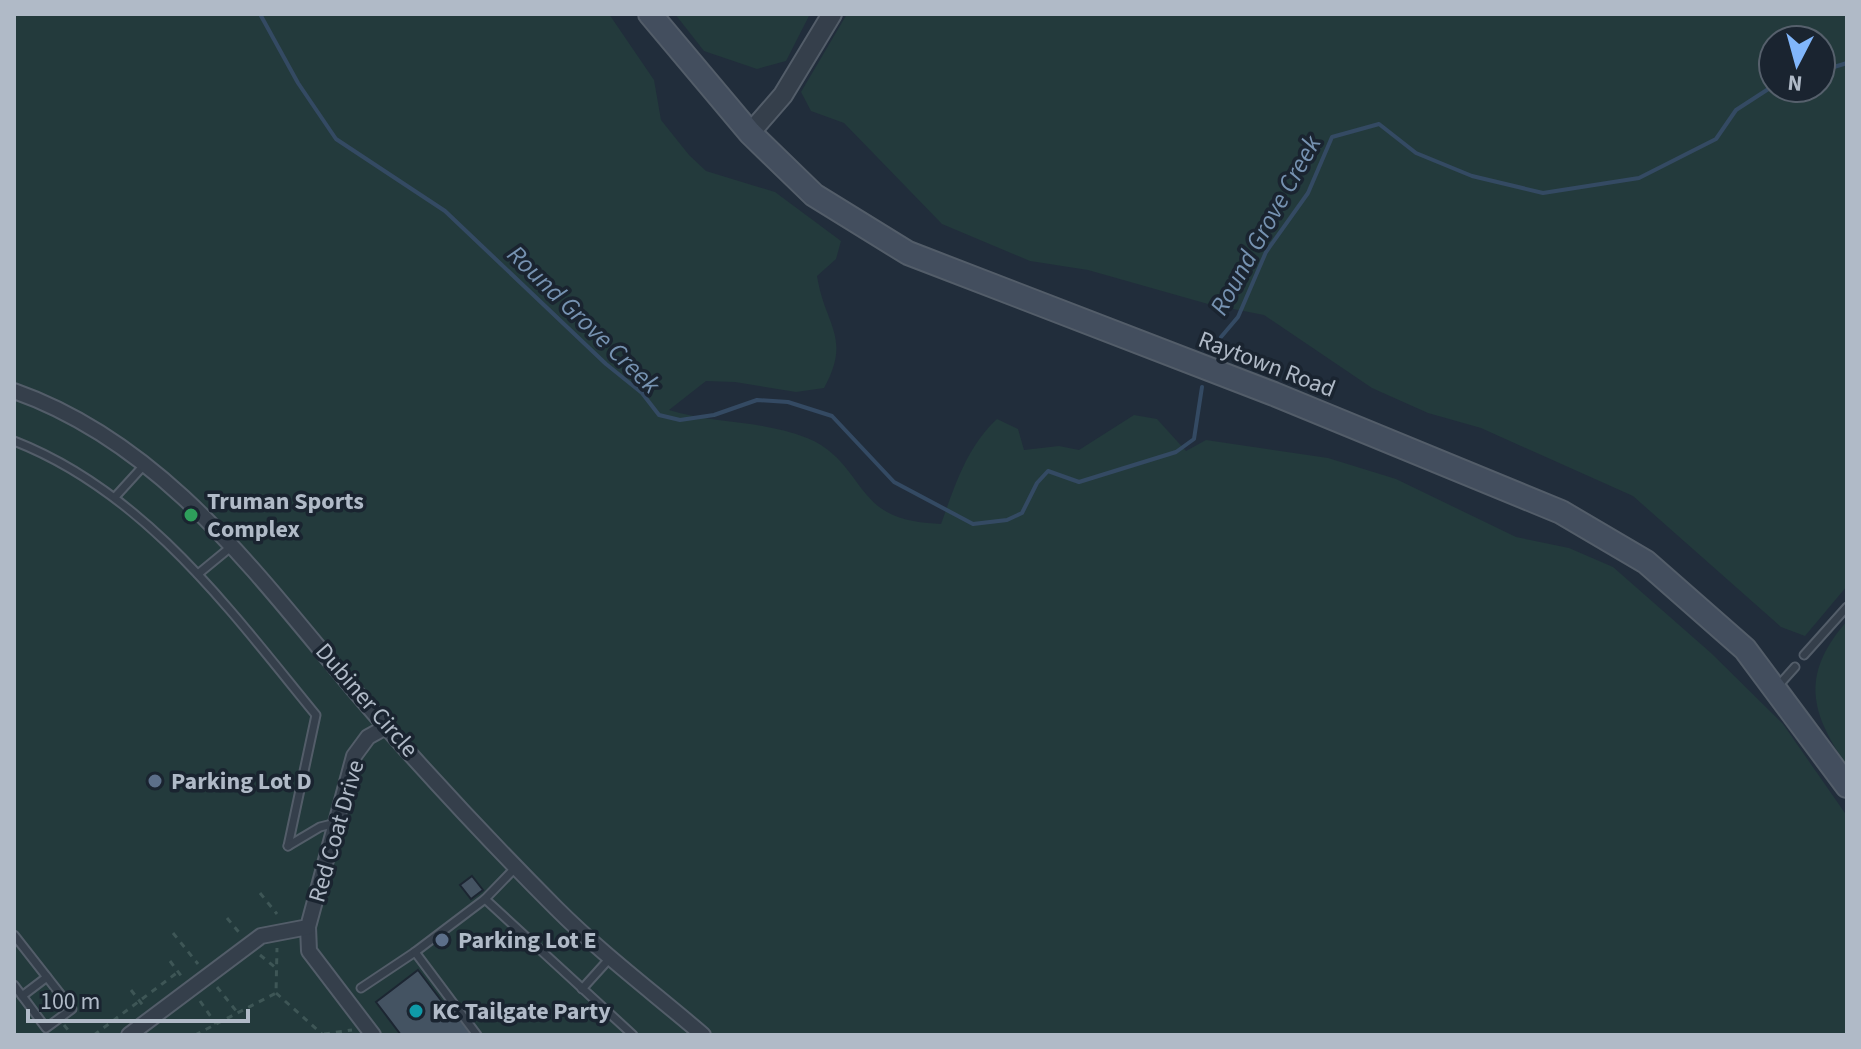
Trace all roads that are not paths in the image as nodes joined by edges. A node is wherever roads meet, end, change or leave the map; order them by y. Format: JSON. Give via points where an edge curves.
{"nodes":[{"id":1,"x":650,"y":14,"type":"edge"},
{"id":2,"x":832,"y":14,"type":"edge"},
{"id":3,"x":750,"y":133,"type":"junction"},
{"id":4,"x":14,"y":391,"type":"edge"},
{"id":5,"x":14,"y":441,"type":"edge"},
{"id":6,"x":146,"y":463,"type":"junction"},
{"id":7,"x":115,"y":497,"type":"junction"},
{"id":8,"x":232,"y":546,"type":"junction"},
{"id":9,"x":198,"y":574,"type":"junction"},
{"id":10,"x":1847,"y":607,"type":"edge"},
{"id":11,"x":1804,"y":655,"type":"dead end"},
{"id":12,"x":1795,"y":667,"type":"dead end"},
{"id":13,"x":1776,"y":688,"type":"junction"},
{"id":14,"x":386,"y":727,"type":"junction"},
{"id":15,"x":1847,"y":786,"type":"edge"},
{"id":16,"x":337,"y":822,"type":"junction"},
{"id":17,"x":518,"y":866,"type":"junction"},
{"id":18,"x":485,"y":899,"type":"junction"},
{"id":19,"x":308,"y":927,"type":"junction"},
{"id":20,"x":14,"y":935,"type":"edge"},
{"id":21,"x":415,"y":952,"type":"junction"},
{"id":22,"x":611,"y":957,"type":"junction"},
{"id":23,"x":47,"y":977,"type":"junction"},
{"id":24,"x":14,"y":985,"type":"edge"},
{"id":25,"x":361,"y":988,"type":"dead end"},
{"id":26,"x":582,"y":989,"type":"junction"},
{"id":27,"x":22,"y":996,"type":"junction"},
{"id":28,"x":370,"y":1032,"type":"edge"},
{"id":29,"x":129,"y":1035,"type":"edge"},
{"id":30,"x":477,"y":1035,"type":"edge"},
{"id":31,"x":633,"y":1035,"type":"edge"},
{"id":32,"x":703,"y":1035,"type":"edge"}],
"edges":[{"from":1,"to":3,"type":"main road","name":"Raytown Road"},
{"from":2,"to":3,"type":"street","via":[[783,95]]},
{"from":3,"to":13,"type":"main road","name":"Raytown Road","via":[[814,195],[908,253],[1561,512],[1646,562],[1722,626]]},
{"from":4,"to":6,"type":"street","name":"Dubiner Circle","via":[[86,424]]},
{"from":5,"to":7,"type":"lane"},
{"from":6,"to":7,"type":"lane"},
{"from":6,"to":8,"type":"street","name":"Dubiner Circle"},
{"from":7,"to":9,"type":"lane"},
{"from":8,"to":9,"type":"lane"},
{"from":8,"to":14,"type":"street","name":"Dubiner Circle"},
{"from":9,"to":16,"type":"lane","via":[[316,715],[288,846]]},
{"from":10,"to":11,"type":"lane"},
{"from":12,"to":13,"type":"lane"},
{"from":13,"to":15,"type":"main road","name":"Raytown Road"},
{"from":14,"to":16,"type":"street","name":"Red Coat Drive","via":[[368,737],[354,756]]},
{"from":14,"to":17,"type":"street","name":"Dubiner Circle"},
{"from":16,"to":19,"type":"street","name":"Red Coat Drive"},
{"from":17,"to":18,"type":"lane"},
{"from":17,"to":22,"type":"street","name":"Dubiner Circle"},
{"from":18,"to":21,"type":"lane"},
{"from":18,"to":26,"type":"lane"},
{"from":19,"to":28,"type":"street","via":[[309,951]]},
{"from":19,"to":29,"type":"street","name":"Red Coat Drive","via":[[261,936]]},
{"from":20,"to":23,"type":"lane"},
{"from":21,"to":25,"type":"lane"},
{"from":21,"to":30,"type":"lane"},
{"from":22,"to":26,"type":"lane"},
{"from":22,"to":32,"type":"street","name":"Dubiner Circle"},
{"from":23,"to":27,"type":"lane"},
{"from":23,"to":27,"type":"lane","via":[[72,1009],[46,1028]]},
{"from":24,"to":27,"type":"lane"},
{"from":26,"to":31,"type":"lane"}]}
